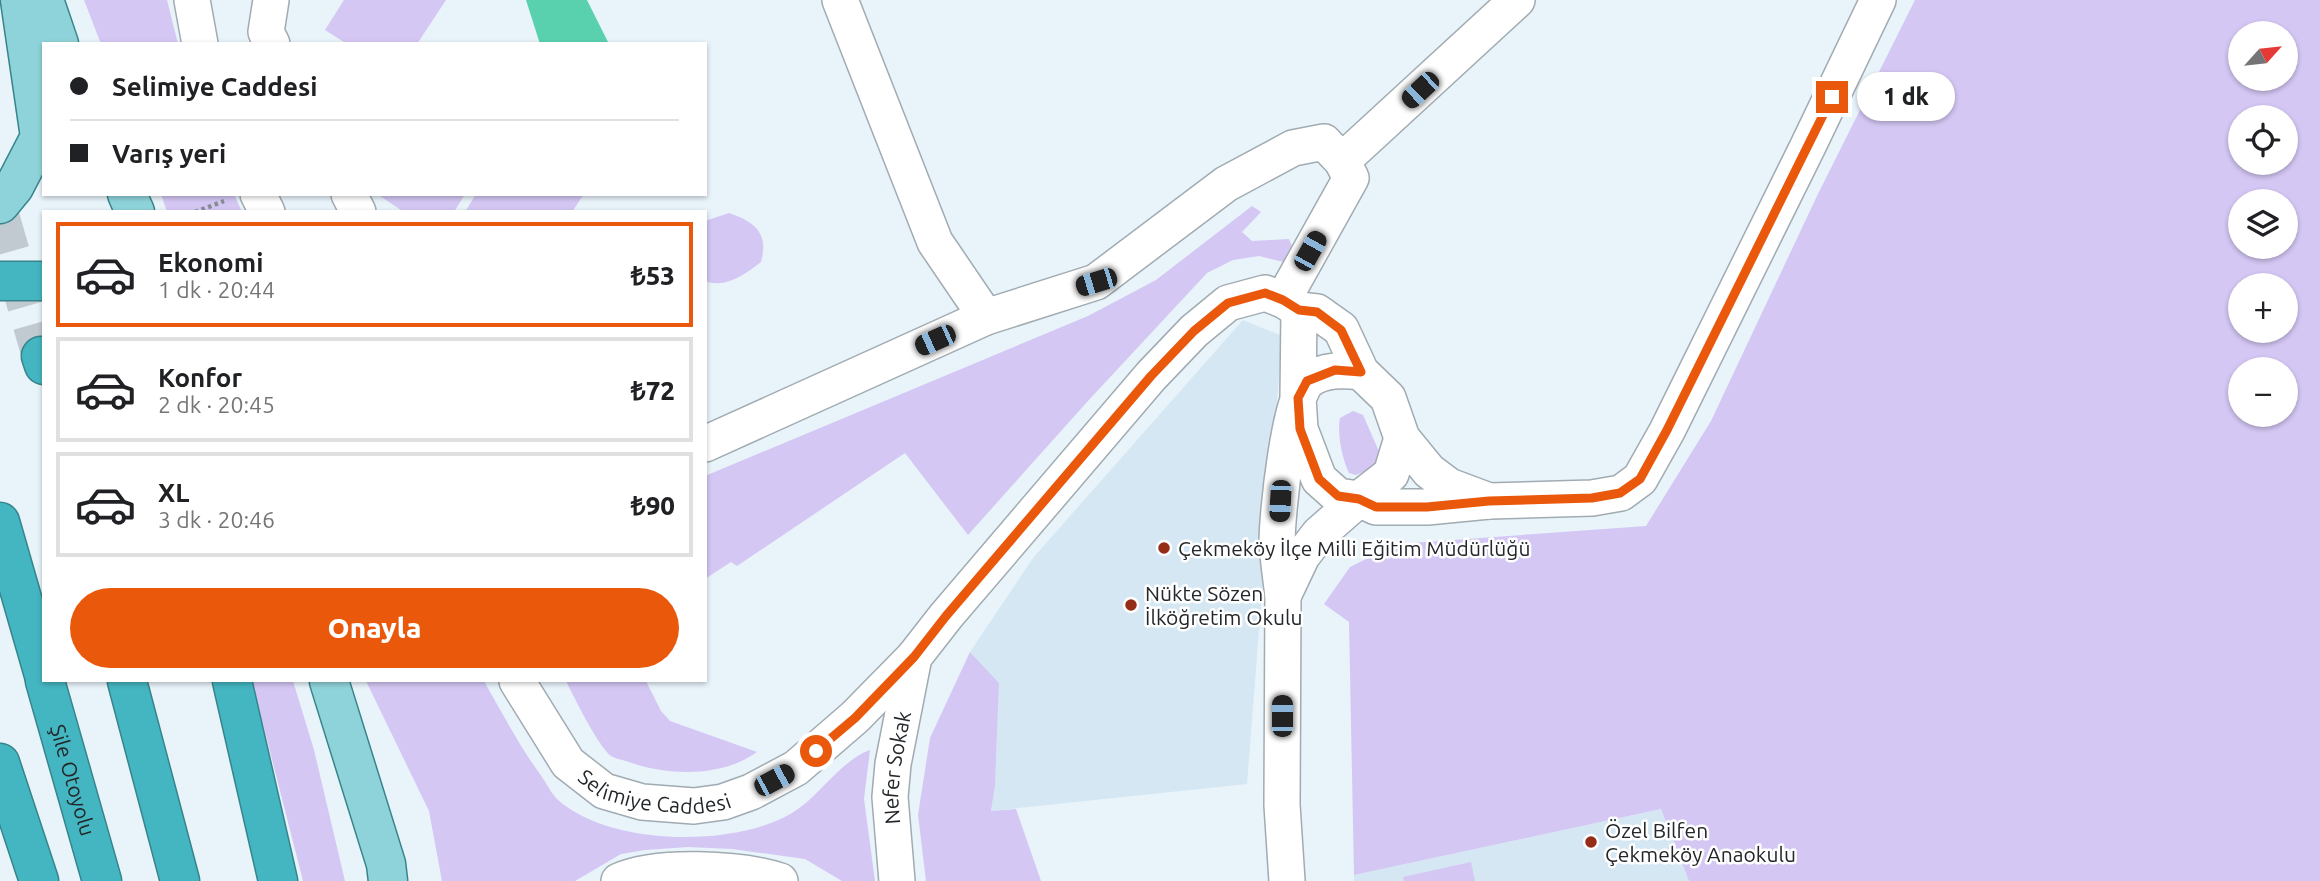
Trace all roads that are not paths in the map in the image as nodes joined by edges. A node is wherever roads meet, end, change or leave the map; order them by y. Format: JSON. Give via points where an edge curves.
{"nodes":[{"id":1,"x":20,"y":0,"type":"edge"},
{"id":2,"x":44,"y":0,"type":"edge"},
{"id":3,"x":192,"y":0,"type":"edge"},
{"id":4,"x":271,"y":0,"type":"edge"},
{"id":5,"x":840,"y":0,"type":"edge"},
{"id":6,"x":1517,"y":0,"type":"edge"},
{"id":7,"x":1878,"y":0,"type":"edge"},
{"id":8,"x":58,"y":42,"type":"edge"},
{"id":9,"x":200,"y":42,"type":"edge"},
{"id":10,"x":271,"y":42,"type":"edge"},
{"id":11,"x":1342,"y":161,"type":"junction"},
{"id":12,"x":244,"y":196,"type":"edge"},
{"id":13,"x":0,"y":204,"type":"edge"},
{"id":14,"x":264,"y":210,"type":"edge"},
{"id":15,"x":0,"y":281,"type":"edge"},
{"id":16,"x":42,"y":281,"type":"edge"},
{"id":17,"x":1291,"y":305,"type":"junction"},
{"id":18,"x":986,"y":317,"type":"junction"},
{"id":19,"x":1361,"y":372,"type":"junction"},
{"id":20,"x":1298,"y":398,"type":"junction"},
{"id":21,"x":1402,"y":438,"type":"junction"},
{"id":22,"x":707,"y":443,"type":"edge"},
{"id":23,"x":1359,"y":499,"type":"junction"},
{"id":24,"x":1489,"y":501,"type":"junction"},
{"id":25,"x":0,"y":522,"type":"edge"},
{"id":26,"x":1283,"y":596,"type":"junction"},
{"id":27,"x":914,"y":657,"type":"junction"},
{"id":28,"x":42,"y":668,"type":"edge"},
{"id":29,"x":45,"y":682,"type":"edge"},
{"id":30,"x":127,"y":682,"type":"edge"},
{"id":31,"x":232,"y":682,"type":"edge"},
{"id":32,"x":328,"y":682,"type":"edge"},
{"id":33,"x":518,"y":682,"type":"edge"},
{"id":34,"x":0,"y":763,"type":"edge"},
{"id":35,"x":0,"y":797,"type":"edge"},
{"id":36,"x":27,"y":845,"type":"junction"},
{"id":37,"x":40,"y":881,"type":"edge"},
{"id":38,"x":102,"y":881,"type":"edge"},
{"id":39,"x":180,"y":881,"type":"edge"},
{"id":40,"x":278,"y":881,"type":"edge"},
{"id":41,"x":388,"y":881,"type":"edge"},
{"id":42,"x":619,"y":881,"type":"edge"},
{"id":43,"x":780,"y":881,"type":"edge"},
{"id":44,"x":897,"y":881,"type":"edge"},
{"id":45,"x":1287,"y":881,"type":"edge"}],
"edges":[{"from":1,"to":13,"type":"main road","via":[[40,137]]},
{"from":2,"to":8,"type":"main road"},
{"from":3,"to":9,"type":"street"},
{"from":4,"to":10,"type":"street","via":[[266,32]]},
{"from":5,"to":18,"type":"street","via":[[935,243]]},
{"from":6,"to":11,"type":"street"},
{"from":7,"to":24,"type":"street","via":[[1640,479],[1620,493],[1592,498]]},
{"from":11,"to":17,"type":"street","via":[[1351,178]]},
{"from":11,"to":18,"type":"street","via":[[1324,142],[1293,148],[1226,184],[1096,282]]},
{"from":12,"to":14,"type":"street"},
{"from":15,"to":16,"type":"highway"},
{"from":17,"to":19,"type":"street","name":"Selimiye Caddesi","via":[[1317,312],[1341,330]]},
{"from":17,"to":20,"type":"street"},
{"from":17,"to":27,"type":"street","name":"Selimiye Caddesi","via":[[1265,293],[1228,303],[1194,331]]},
{"from":18,"to":22,"type":"street"},
{"from":19,"to":20,"type":"street","via":[[1335,370],[1307,381]]},
{"from":19,"to":21,"type":"street","via":[[1388,398]]},
{"from":20,"to":23,"type":"street","via":[[1300,429],[1319,479],[1338,496]]},
{"from":20,"to":26,"type":"street","via":[[1281,481],[1277,542]]},
{"from":21,"to":23,"type":"street","via":[[1391,474]]},
{"from":21,"to":24,"type":"street","via":[[1429,471],[1449,486]]},
{"from":23,"to":24,"type":"street","via":[[1376,507]]},
{"from":23,"to":26,"type":"street","via":[[1319,534],[1302,556]]},
{"from":25,"to":28,"type":"highway"},
{"from":26,"to":45,"type":"street","via":[[1282,805]]},
{"from":27,"to":33,"type":"street","name":"Selimiye Caddesi","via":[[855,718],[796,768],[742,796],[694,806],[642,802],[604,791],[568,763]]},
{"from":27,"to":44,"type":"street","name":"Nefer Sokak","via":[[890,797]]},
{"from":29,"to":38,"type":"highway","name":"Şile Otoyolu"},
{"from":30,"to":39,"type":"highway"},
{"from":31,"to":40,"type":"highway"},
{"from":32,"to":41,"type":"main road"},
{"from":34,"to":36,"type":"highway"},
{"from":35,"to":36,"type":"highway"},
{"from":36,"to":37,"type":"highway"},
{"from":42,"to":43,"type":"street","via":[[646,874],[711,871]]}]}
